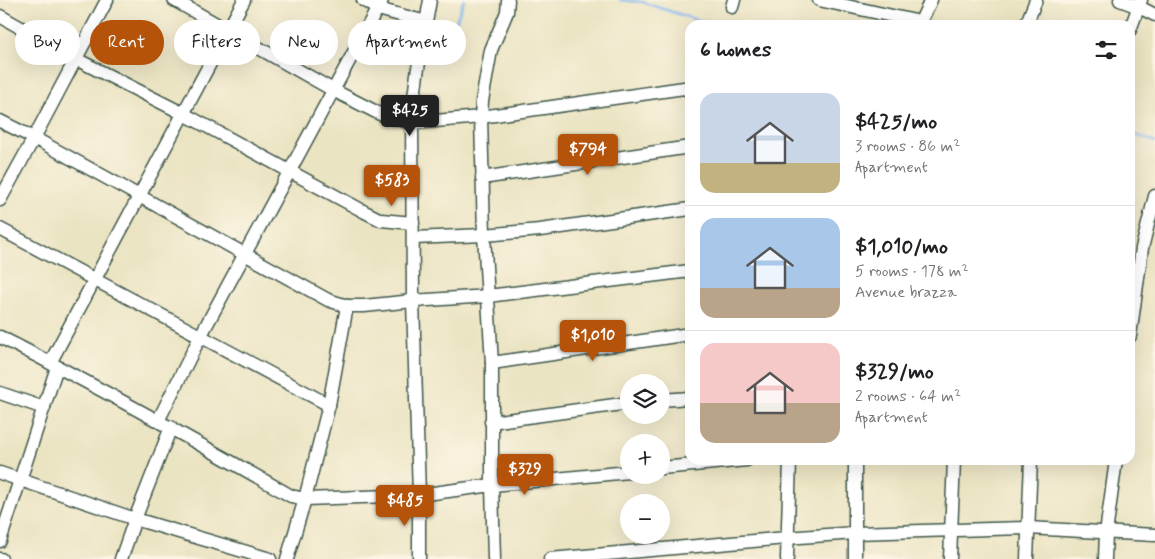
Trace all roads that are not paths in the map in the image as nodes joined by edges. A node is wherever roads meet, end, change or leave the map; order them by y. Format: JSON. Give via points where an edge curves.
{"nodes":[{"id":1,"x":107,"y":0,"type":"edge"},
{"id":2,"x":174,"y":0,"type":"edge"},
{"id":3,"x":244,"y":0,"type":"edge"},
{"id":4,"x":363,"y":0,"type":"edge"},
{"id":5,"x":430,"y":0,"type":"edge"},
{"id":6,"x":508,"y":0,"type":"edge"},
{"id":7,"x":819,"y":0,"type":"edge"},
{"id":8,"x":931,"y":0,"type":"edge"},
{"id":9,"x":1036,"y":0,"type":"edge"},
{"id":10,"x":1120,"y":0,"type":"edge"},
{"id":11,"x":1140,"y":3,"type":"edge"},
{"id":12,"x":380,"y":4,"type":"edge"},
{"id":13,"x":1155,"y":14,"type":"edge"},
{"id":14,"x":0,"y":16,"type":"edge"},
{"id":15,"x":210,"y":20,"type":"edge"},
{"id":16,"x":233,"y":20,"type":"edge"},
{"id":17,"x":421,"y":20,"type":"edge"},
{"id":18,"x":426,"y":20,"type":"edge"},
{"id":19,"x":903,"y":20,"type":"edge"},
{"id":20,"x":922,"y":20,"type":"edge"},
{"id":21,"x":1028,"y":20,"type":"edge"},
{"id":22,"x":1134,"y":20,"type":"edge"},
{"id":23,"x":15,"y":24,"type":"edge"},
{"id":24,"x":260,"y":48,"type":"edge"},
{"id":25,"x":80,"y":51,"type":"edge"},
{"id":26,"x":80,"y":61,"type":"edge"},
{"id":27,"x":73,"y":65,"type":"edge"},
{"id":28,"x":210,"y":65,"type":"edge"},
{"id":29,"x":419,"y":65,"type":"edge"},
{"id":30,"x":685,"y":88,"type":"edge"},
{"id":31,"x":333,"y":90,"type":"junction"},
{"id":32,"x":184,"y":114,"type":"junction"},
{"id":33,"x":481,"y":116,"type":"junction"},
{"id":34,"x":0,"y":121,"type":"edge"},
{"id":35,"x":412,"y":123,"type":"junction"},
{"id":36,"x":34,"y":138,"type":"junction"},
{"id":37,"x":685,"y":148,"type":"edge"},
{"id":38,"x":289,"y":172,"type":"junction"},
{"id":39,"x":482,"y":178,"type":"junction"},
{"id":40,"x":139,"y":196,"type":"junction"},
{"id":41,"x":1155,"y":196,"type":"edge"},
{"id":42,"x":0,"y":200,"type":"edge"},
{"id":43,"x":685,"y":210,"type":"edge"},
{"id":44,"x":413,"y":223,"type":"junction"},
{"id":45,"x":0,"y":228,"type":"edge"},
{"id":46,"x":484,"y":235,"type":"junction"},
{"id":47,"x":413,"y":238,"type":"junction"},
{"id":48,"x":245,"y":254,"type":"junction"},
{"id":49,"x":685,"y":272,"type":"edge"},
{"id":50,"x":94,"y":280,"type":"junction"},
{"id":51,"x":488,"y":296,"type":"junction"},
{"id":52,"x":1135,"y":299,"type":"edge"},
{"id":53,"x":413,"y":301,"type":"junction"},
{"id":54,"x":346,"y":306,"type":"junction"},
{"id":55,"x":685,"y":335,"type":"edge"},
{"id":56,"x":0,"y":337,"type":"edge"},
{"id":57,"x":200,"y":337,"type":"junction"},
{"id":58,"x":492,"y":363,"type":"junction"},
{"id":59,"x":54,"y":365,"type":"junction"},
{"id":60,"x":0,"y":393,"type":"edge"},
{"id":61,"x":685,"y":398,"type":"edge"},
{"id":62,"x":670,"y":399,"type":"edge"},
{"id":63,"x":620,"y":404,"type":"edge"},
{"id":64,"x":329,"y":405,"type":"junction"},
{"id":65,"x":44,"y":408,"type":"junction"},
{"id":66,"x":158,"y":421,"type":"junction"},
{"id":67,"x":491,"y":422,"type":"junction"},
{"id":68,"x":171,"y":428,"type":"junction"},
{"id":69,"x":693,"y":465,"type":"edge"},
{"id":70,"x":790,"y":465,"type":"edge"},
{"id":71,"x":855,"y":465,"type":"edge"},
{"id":72,"x":954,"y":465,"type":"edge"},
{"id":73,"x":1031,"y":465,"type":"edge"},
{"id":74,"x":1115,"y":465,"type":"edge"},
{"id":75,"x":670,"y":467,"type":"edge"},
{"id":76,"x":0,"y":473,"type":"edge"},
{"id":77,"x":620,"y":473,"type":"edge"},
{"id":78,"x":20,"y":480,"type":"junction"},
{"id":79,"x":492,"y":485,"type":"junction"},
{"id":80,"x":419,"y":495,"type":"junction"},
{"id":81,"x":305,"y":499,"type":"junction"},
{"id":82,"x":135,"y":519,"type":"junction"},
{"id":83,"x":1028,"y":528,"type":"junction"},
{"id":84,"x":951,"y":530,"type":"junction"},
{"id":85,"x":856,"y":533,"type":"junction"},
{"id":86,"x":1106,"y":533,"type":"junction"},
{"id":87,"x":1155,"y":535,"type":"edge"},
{"id":88,"x":786,"y":538,"type":"junction"},
{"id":89,"x":0,"y":541,"type":"edge"},
{"id":90,"x":120,"y":559,"type":"edge"},
{"id":91,"x":270,"y":559,"type":"edge"},
{"id":92,"x":287,"y":559,"type":"edge"},
{"id":93,"x":419,"y":559,"type":"edge"},
{"id":94,"x":494,"y":559,"type":"edge"},
{"id":95,"x":550,"y":559,"type":"edge"},
{"id":96,"x":786,"y":559,"type":"edge"},
{"id":97,"x":855,"y":559,"type":"edge"},
{"id":98,"x":950,"y":559,"type":"edge"},
{"id":99,"x":1027,"y":559,"type":"edge"},
{"id":100,"x":1105,"y":559,"type":"edge"}],
"edges":[{"from":1,"to":25,"type":"street"},
{"from":2,"to":15,"type":"street"},
{"from":3,"to":16,"type":"street"},
{"from":4,"to":12,"type":"street"},
{"from":5,"to":18,"type":"street"},
{"from":6,"to":33,"type":"street","via":[[507,12],[491,50]]},
{"from":7,"to":19,"type":"street"},
{"from":8,"to":20,"type":"street"},
{"from":9,"to":21,"type":"street"},
{"from":10,"to":11,"type":"street"},
{"from":11,"to":13,"type":"street"},
{"from":11,"to":22,"type":"street"},
{"from":12,"to":17,"type":"street"},
{"from":12,"to":31,"type":"street"},
{"from":14,"to":23,"type":"street"},
{"from":24,"to":31,"type":"street"},
{"from":26,"to":32,"type":"street"},
{"from":27,"to":36,"type":"street"},
{"from":28,"to":32,"type":"street"},
{"from":29,"to":35,"type":"street"},
{"from":30,"to":33,"type":"street"},
{"from":31,"to":35,"type":"street","via":[[380,114]]},
{"from":31,"to":38,"type":"street"},
{"from":32,"to":38,"type":"street"},
{"from":32,"to":40,"type":"street"},
{"from":33,"to":35,"type":"street"},
{"from":33,"to":39,"type":"street"},
{"from":34,"to":36,"type":"street"},
{"from":35,"to":44,"type":"street"},
{"from":36,"to":40,"type":"street"},
{"from":36,"to":42,"type":"street"},
{"from":37,"to":39,"type":"street"},
{"from":38,"to":44,"type":"street","via":[[381,220]]},
{"from":38,"to":48,"type":"street"},
{"from":39,"to":46,"type":"street"},
{"from":40,"to":48,"type":"street"},
{"from":40,"to":50,"type":"street"},
{"from":41,"to":52,"type":"street","via":[[1142,248]]},
{"from":43,"to":46,"type":"street"},
{"from":44,"to":47,"type":"street"},
{"from":45,"to":50,"type":"street"},
{"from":46,"to":47,"type":"street"},
{"from":46,"to":51,"type":"street"},
{"from":47,"to":53,"type":"street"},
{"from":48,"to":54,"type":"street","via":[[328,300]]},
{"from":48,"to":57,"type":"street"},
{"from":49,"to":51,"type":"street"},
{"from":50,"to":57,"type":"street"},
{"from":50,"to":59,"type":"street"},
{"from":51,"to":53,"type":"street"},
{"from":51,"to":58,"type":"street"},
{"from":53,"to":54,"type":"street"},
{"from":53,"to":80,"type":"street"},
{"from":54,"to":64,"type":"street"},
{"from":55,"to":58,"type":"street"},
{"from":56,"to":59,"type":"street"},
{"from":57,"to":64,"type":"street"},
{"from":57,"to":66,"type":"street"},
{"from":58,"to":67,"type":"street"},
{"from":59,"to":65,"type":"street"},
{"from":59,"to":66,"type":"street"},
{"from":60,"to":65,"type":"street"},
{"from":61,"to":62,"type":"street"},
{"from":63,"to":67,"type":"street"},
{"from":64,"to":81,"type":"street"},
{"from":65,"to":78,"type":"street"},
{"from":66,"to":68,"type":"street"},
{"from":67,"to":79,"type":"street"},
{"from":68,"to":81,"type":"street","via":[[291,496]]},
{"from":68,"to":82,"type":"street"},
{"from":69,"to":75,"type":"street"},
{"from":70,"to":88,"type":"street"},
{"from":71,"to":85,"type":"street"},
{"from":72,"to":84,"type":"street"},
{"from":73,"to":83,"type":"street"},
{"from":74,"to":86,"type":"street"},
{"from":76,"to":78,"type":"street"},
{"from":77,"to":79,"type":"street"},
{"from":78,"to":82,"type":"street"},
{"from":78,"to":89,"type":"street"},
{"from":79,"to":80,"type":"street"},
{"from":79,"to":94,"type":"street"},
{"from":80,"to":81,"type":"street"},
{"from":80,"to":93,"type":"street"},
{"from":81,"to":92,"type":"street"},
{"from":82,"to":90,"type":"street"},
{"from":82,"to":91,"type":"street"},
{"from":83,"to":84,"type":"street"},
{"from":83,"to":86,"type":"street"},
{"from":83,"to":99,"type":"street"},
{"from":84,"to":85,"type":"street"},
{"from":84,"to":98,"type":"street"},
{"from":85,"to":88,"type":"street"},
{"from":85,"to":97,"type":"street"},
{"from":86,"to":87,"type":"street"},
{"from":86,"to":100,"type":"street"},
{"from":88,"to":95,"type":"street"},
{"from":88,"to":96,"type":"street"}]}
